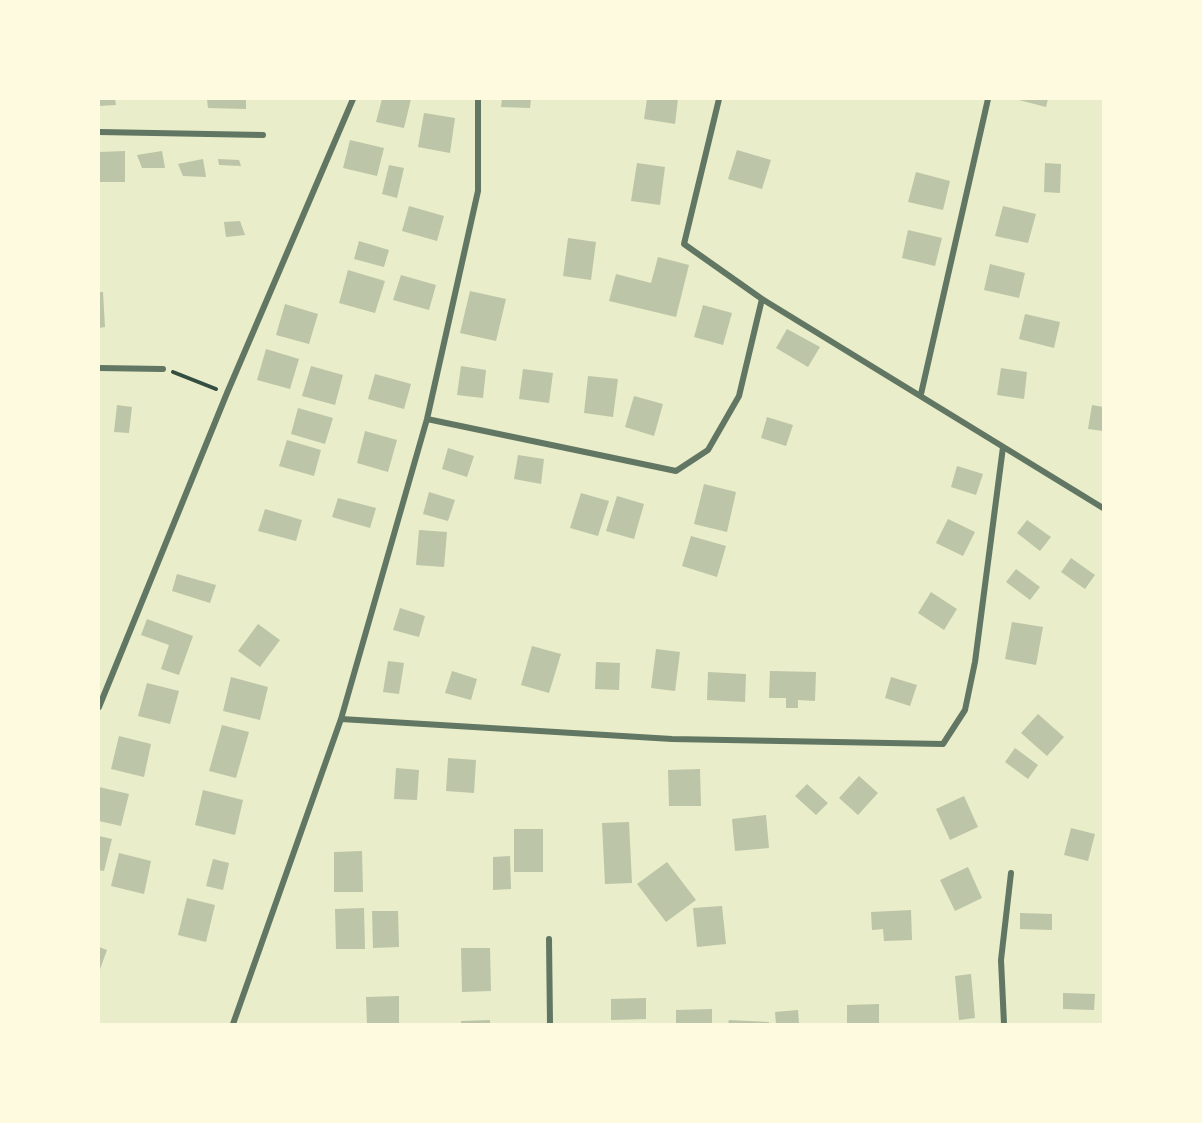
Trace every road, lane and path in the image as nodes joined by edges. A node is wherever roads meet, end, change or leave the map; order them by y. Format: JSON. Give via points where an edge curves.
{"nodes":[{"id":1,"x":353,"y":99,"type":"edge"},
{"id":2,"x":478,"y":99,"type":"edge"},
{"id":3,"x":719,"y":99,"type":"edge"},
{"id":4,"x":988,"y":99,"type":"edge"},
{"id":5,"x":99,"y":132,"type":"edge"},
{"id":6,"x":262,"y":135,"type":"dead end"},
{"id":7,"x":762,"y":299,"type":"junction"},
{"id":8,"x":99,"y":368,"type":"edge"},
{"id":9,"x":164,"y":369,"type":"joint"},
{"id":10,"x":227,"y":393,"type":"junction"},
{"id":11,"x":921,"y":394,"type":"junction"},
{"id":12,"x":427,"y":418,"type":"junction"},
{"id":13,"x":1003,"y":447,"type":"junction"},
{"id":14,"x":1103,"y":508,"type":"edge"},
{"id":15,"x":99,"y":707,"type":"edge"},
{"id":16,"x":341,"y":719,"type":"junction"},
{"id":17,"x":1011,"y":873,"type":"dead end"},
{"id":18,"x":549,"y":939,"type":"dead end"},
{"id":19,"x":232,"y":1024,"type":"edge"},
{"id":20,"x":550,"y":1024,"type":"edge"},
{"id":21,"x":1004,"y":1024,"type":"edge"}],
"edges":[{"from":1,"to":10,"type":"street"},
{"from":2,"to":12,"type":"street","via":[[478,191]]},
{"from":3,"to":7,"type":"street","via":[[684,244]]},
{"from":4,"to":11,"type":"street"},
{"from":5,"to":6,"type":"street"},
{"from":7,"to":11,"type":"street"},
{"from":7,"to":12,"type":"street","via":[[739,396],[708,450],[676,471]]},
{"from":8,"to":9,"type":"street"},
{"from":9,"to":10,"type":"path"},
{"from":10,"to":15,"type":"street"},
{"from":11,"to":13,"type":"street"},
{"from":12,"to":16,"type":"street"},
{"from":13,"to":14,"type":"street"},
{"from":13,"to":16,"type":"street","via":[[975,662],[965,710],[943,744],[672,740]]},
{"from":16,"to":19,"type":"street"},
{"from":17,"to":21,"type":"street","via":[[1001,960]]},
{"from":18,"to":20,"type":"street"}]}
